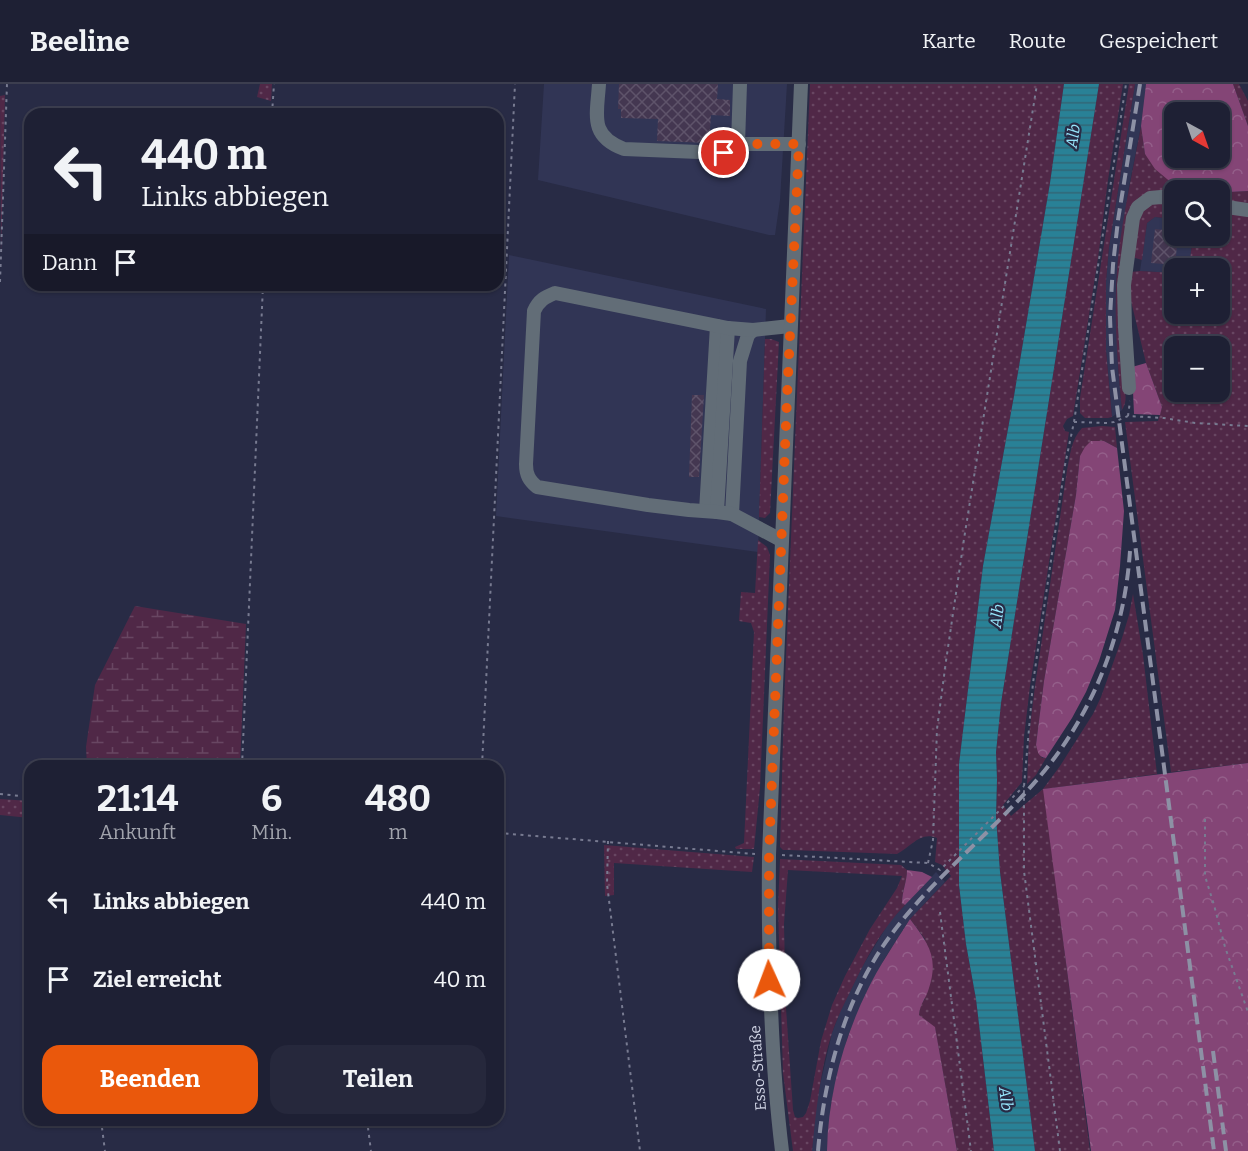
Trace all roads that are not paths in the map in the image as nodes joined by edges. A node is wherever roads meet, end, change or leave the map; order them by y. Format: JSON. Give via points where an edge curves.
{"nodes":[{"id":1,"x":599,"y":84,"type":"edge"},
{"id":2,"x":740,"y":84,"type":"edge"},
{"id":3,"x":801,"y":84,"type":"edge"},
{"id":4,"x":738,"y":144,"type":"junction"},
{"id":5,"x":799,"y":144,"type":"junction"},
{"id":6,"x":1164,"y":198,"type":"edge"},
{"id":7,"x":1230,"y":207,"type":"edge"},
{"id":8,"x":1248,"y":210,"type":"edge"},
{"id":9,"x":790,"y":326,"type":"junction"},
{"id":10,"x":722,"y":327,"type":"junction"},
{"id":11,"x":753,"y":330,"type":"junction"},
{"id":12,"x":1129,"y":388,"type":"road end"},
{"id":13,"x":711,"y":511,"type":"junction"},
{"id":14,"x":732,"y":514,"type":"junction"},
{"id":15,"x":781,"y":540,"type":"junction"},
{"id":16,"x":782,"y":1151,"type":"edge"}],
"edges":[{"from":1,"to":4,"type":"street","via":[[597,123],[613,145],[624,149],[724,153]]},
{"from":2,"to":4,"type":"street"},
{"from":3,"to":5,"type":"street","name":"Esso-Straße"},
{"from":4,"to":5,"type":"street"},
{"from":5,"to":9,"type":"street","name":"Esso-Straße"},
{"from":6,"to":12,"type":"street","via":[[1150,198],[1138,207],[1133,218],[1124,285]]},
{"from":7,"to":8,"type":"street"},
{"from":9,"to":11,"type":"street"},
{"from":9,"to":15,"type":"street","name":"Esso-Straße"},
{"from":10,"to":11,"type":"street"},
{"from":10,"to":13,"type":"street"},
{"from":10,"to":13,"type":"street","via":[[555,293],[544,297],[534,311],[525,464],[530,481],[537,487]]},
{"from":11,"to":14,"type":"street","via":[[740,361]]},
{"from":13,"to":14,"type":"street"},
{"from":14,"to":15,"type":"street"},
{"from":15,"to":16,"type":"street","name":"Esso-Straße","via":[[769,855],[769,971]]}]}
